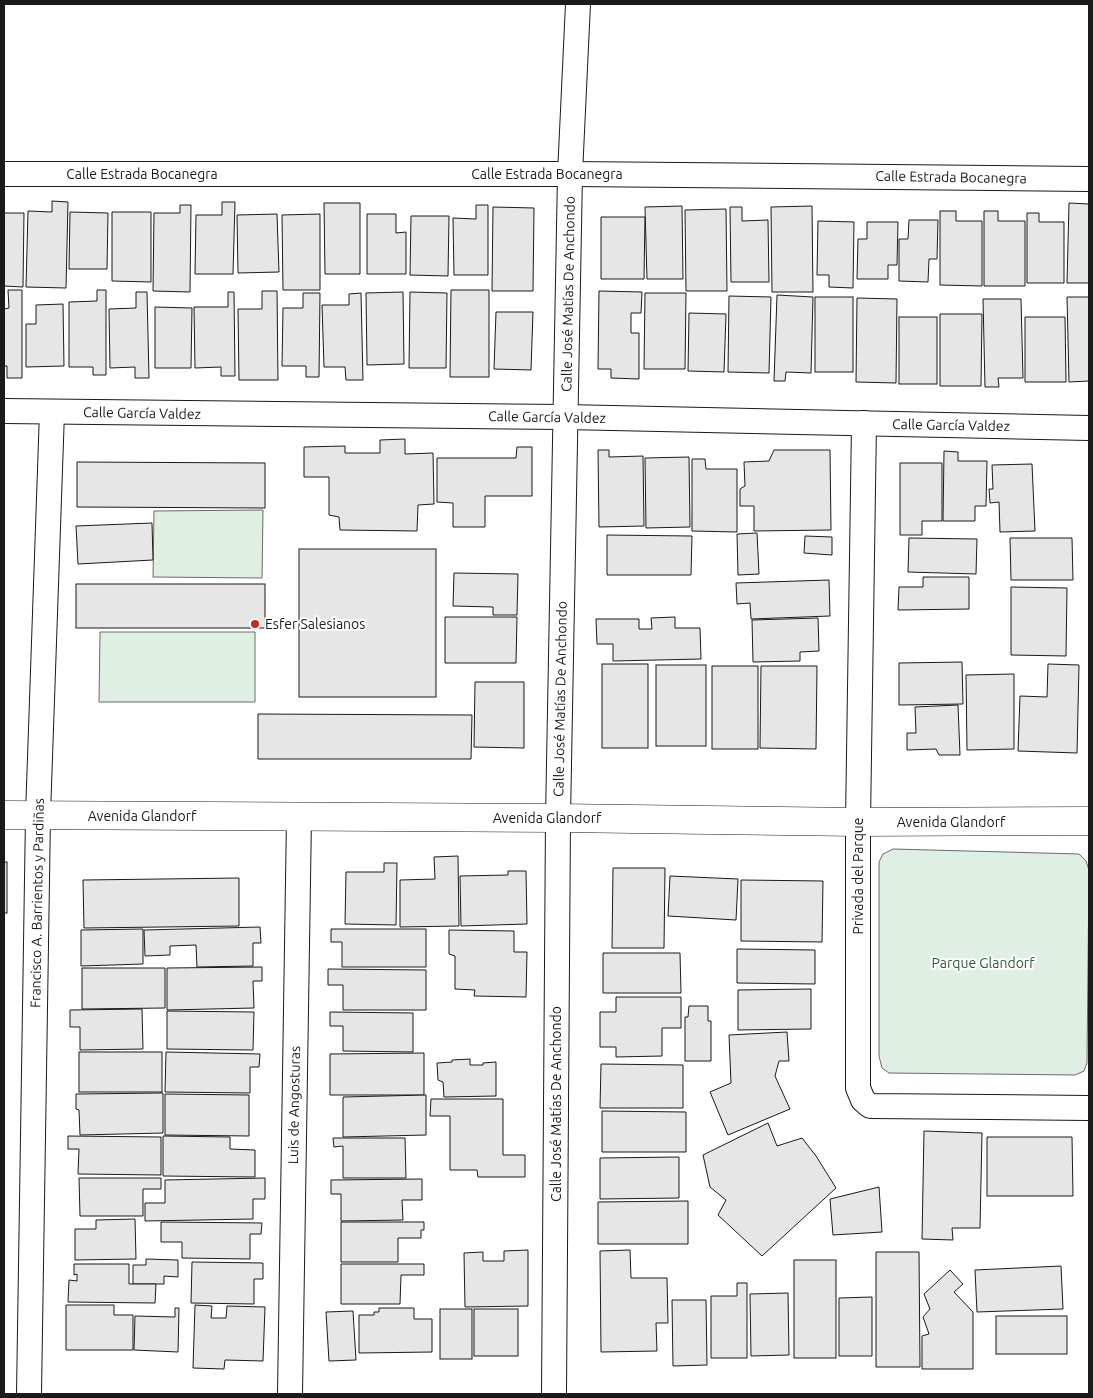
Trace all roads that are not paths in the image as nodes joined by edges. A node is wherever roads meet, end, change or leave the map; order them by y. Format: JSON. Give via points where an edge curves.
{"nodes":[{"id":1,"x":578,"y":4,"type":"edge"},
{"id":2,"x":4,"y":174,"type":"edge"},
{"id":3,"x":570,"y":174,"type":"junction"},
{"id":4,"x":1089,"y":178,"type":"edge"},
{"id":5,"x":4,"y":411,"type":"edge"},
{"id":6,"x":52,"y":412,"type":"junction"},
{"id":7,"x":565,"y":417,"type":"junction"},
{"id":8,"x":864,"y":423,"type":"junction"},
{"id":9,"x":1089,"y":428,"type":"edge"},
{"id":10,"x":4,"y":815,"type":"edge"},
{"id":11,"x":38,"y":815,"type":"junction"},
{"id":12,"x":298,"y":817,"type":"junction"},
{"id":13,"x":558,"y":818,"type":"junction"},
{"id":14,"x":1089,"y":821,"type":"edge"},
{"id":15,"x":858,"y":822,"type":"junction"},
{"id":16,"x":1089,"y":1108,"type":"edge"},
{"id":17,"x":29,"y":1394,"type":"edge"},
{"id":18,"x":290,"y":1394,"type":"edge"},
{"id":19,"x":554,"y":1394,"type":"edge"}],
"edges":[{"from":1,"to":3,"type":"street","name":"Calle José Matías De Anchondo"},
{"from":2,"to":3,"type":"street","name":"Calle Estrada Bocanegra"},
{"from":3,"to":4,"type":"street","name":"Calle Estrada Bocanegra"},
{"from":3,"to":7,"type":"street","name":"Calle José Matías De Anchondo"},
{"from":5,"to":6,"type":"street","name":"Calle García Valdez"},
{"from":6,"to":7,"type":"street","name":"Calle García Valdez"},
{"from":6,"to":11,"type":"street","name":"Francisco A. Barrientos y Pardiñas"},
{"from":7,"to":8,"type":"street","name":"Calle García Valdez"},
{"from":7,"to":13,"type":"street","name":"Calle José Matías De Anchondo"},
{"from":8,"to":9,"type":"street","name":"Calle García Valdez"},
{"from":8,"to":15,"type":"street","name":"Privada del Parque"},
{"from":10,"to":11,"type":"main road","name":"Avenida Glandorf"},
{"from":11,"to":12,"type":"main road","name":"Avenida Glandorf"},
{"from":11,"to":17,"type":"street","name":"Francisco A. Barrientos y Pardiñas"},
{"from":12,"to":13,"type":"main road","name":"Avenida Glandorf"},
{"from":12,"to":18,"type":"street","name":"Luis de Angosturas"},
{"from":13,"to":15,"type":"main road","name":"Avenida Glandorf"},
{"from":13,"to":19,"type":"street","name":"Calle José Matías De Anchondo"},
{"from":14,"to":15,"type":"main road","name":"Avenida Glandorf"},
{"from":15,"to":16,"type":"street","name":"Privada del Parque","via":[[858,1088],[863,1100],[870,1106],[880,1107]]}]}
